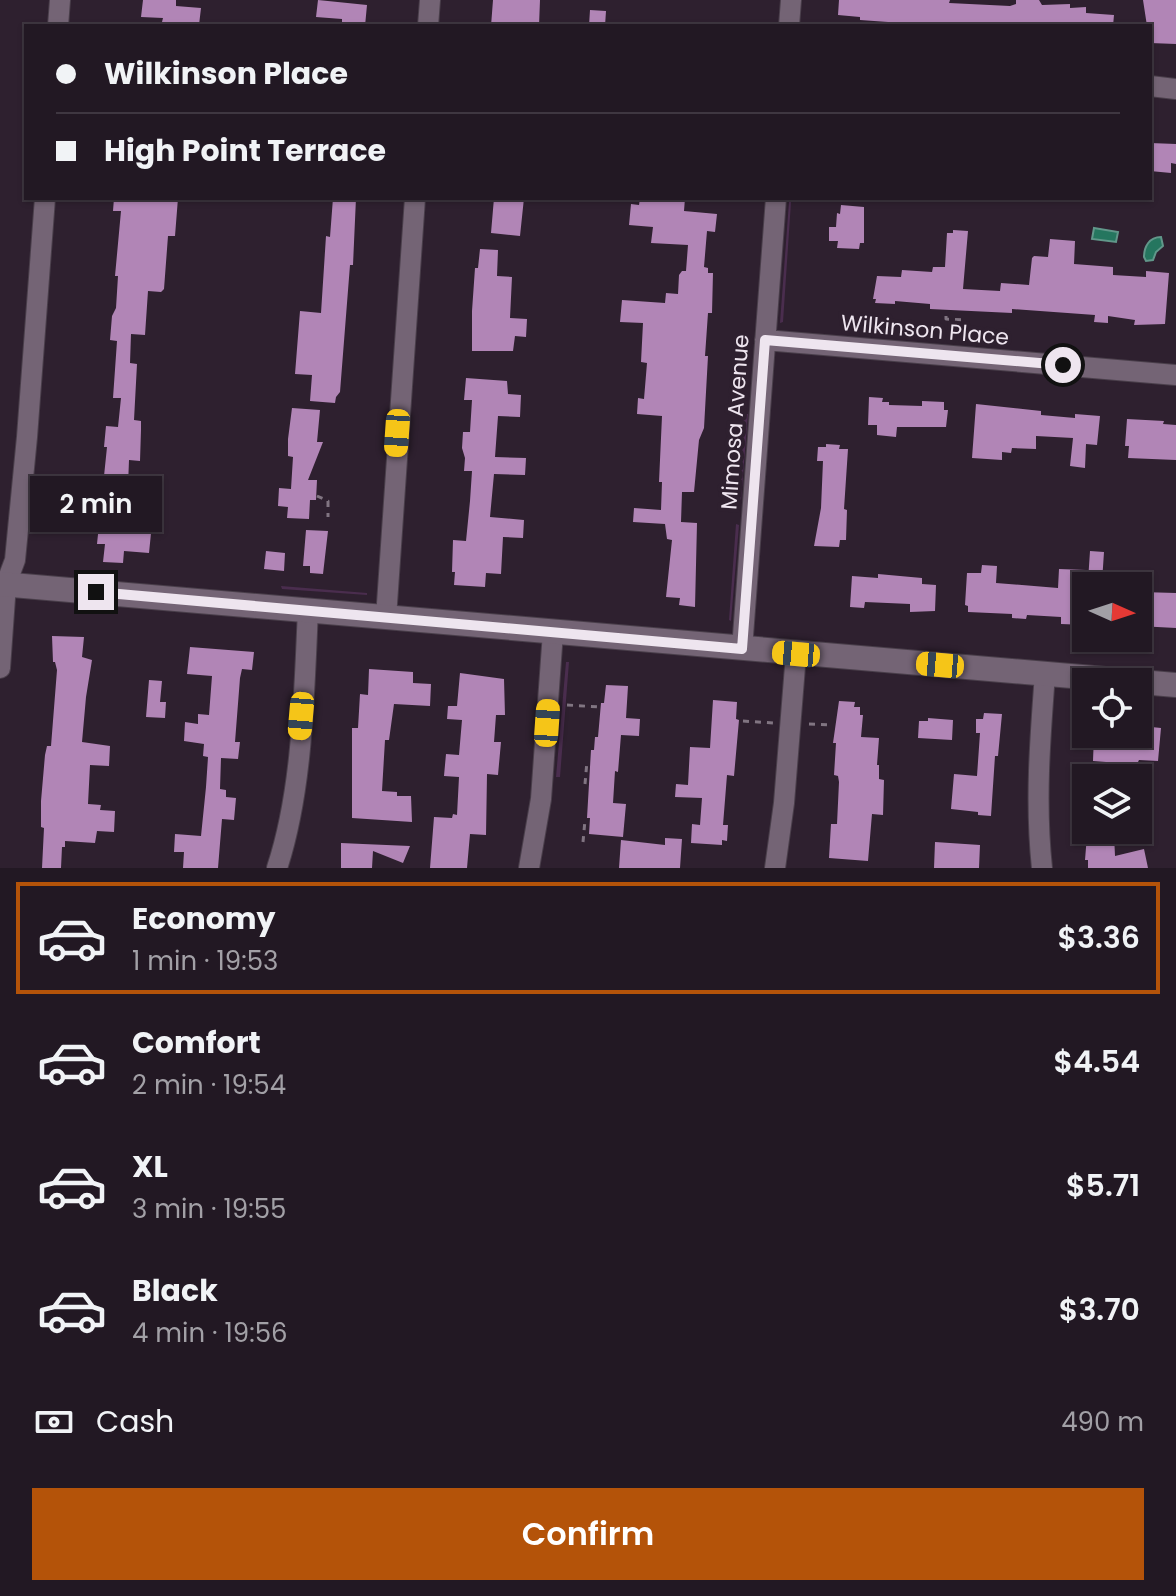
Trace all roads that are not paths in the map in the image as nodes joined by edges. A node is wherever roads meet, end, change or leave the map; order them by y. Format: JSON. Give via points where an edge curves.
{"nodes":[{"id":1,"x":60,"y":0,"type":"edge"},
{"id":2,"x":430,"y":0,"type":"edge"},
{"id":3,"x":791,"y":0,"type":"edge"},
{"id":4,"x":58,"y":24,"type":"edge"},
{"id":5,"x":428,"y":24,"type":"edge"},
{"id":6,"x":789,"y":24,"type":"edge"},
{"id":7,"x":1152,"y":86,"type":"edge"},
{"id":8,"x":1176,"y":89,"type":"edge"},
{"id":9,"x":45,"y":200,"type":"edge"},
{"id":10,"x":415,"y":200,"type":"edge"},
{"id":11,"x":776,"y":200,"type":"edge"},
{"id":12,"x":765,"y":340,"type":"junction"},
{"id":13,"x":1176,"y":375,"type":"edge"},
{"id":14,"x":3,"y":584,"type":"edge"},
{"id":15,"x":308,"y":610,"type":"junction"},
{"id":16,"x":386,"y":618,"type":"junction"},
{"id":17,"x":553,"y":632,"type":"junction"},
{"id":18,"x":742,"y":649,"type":"junction"},
{"id":19,"x":796,"y":654,"type":"junction"},
{"id":20,"x":0,"y":668,"type":"edge"},
{"id":21,"x":1045,"y":674,"type":"junction"},
{"id":22,"x":1176,"y":685,"type":"edge"},
{"id":23,"x":277,"y":868,"type":"edge"},
{"id":24,"x":529,"y":868,"type":"edge"},
{"id":25,"x":775,"y":868,"type":"edge"},
{"id":26,"x":1042,"y":868,"type":"edge"}],
"edges":[{"from":1,"to":4,"type":"street"},
{"from":2,"to":5,"type":"street"},
{"from":3,"to":6,"type":"street"},
{"from":7,"to":8,"type":"street"},
{"from":9,"to":14,"type":"street","via":[[17,545]]},
{"from":10,"to":16,"type":"street"},
{"from":11,"to":12,"type":"street","name":"Mimosa Avenue"},
{"from":12,"to":13,"type":"street","name":"Wilkinson Place"},
{"from":12,"to":18,"type":"street","name":"Mimosa Avenue"},
{"from":14,"to":15,"type":"street"},
{"from":14,"to":20,"type":"street"},
{"from":15,"to":16,"type":"street"},
{"from":15,"to":23,"type":"street","via":[[295,780]]},
{"from":16,"to":17,"type":"street"},
{"from":17,"to":18,"type":"street"},
{"from":17,"to":24,"type":"street","via":[[541,799]]},
{"from":18,"to":19,"type":"street"},
{"from":19,"to":21,"type":"street"},
{"from":19,"to":25,"type":"street"},
{"from":21,"to":22,"type":"street"},
{"from":21,"to":26,"type":"street","via":[[1038,776]]}]}
